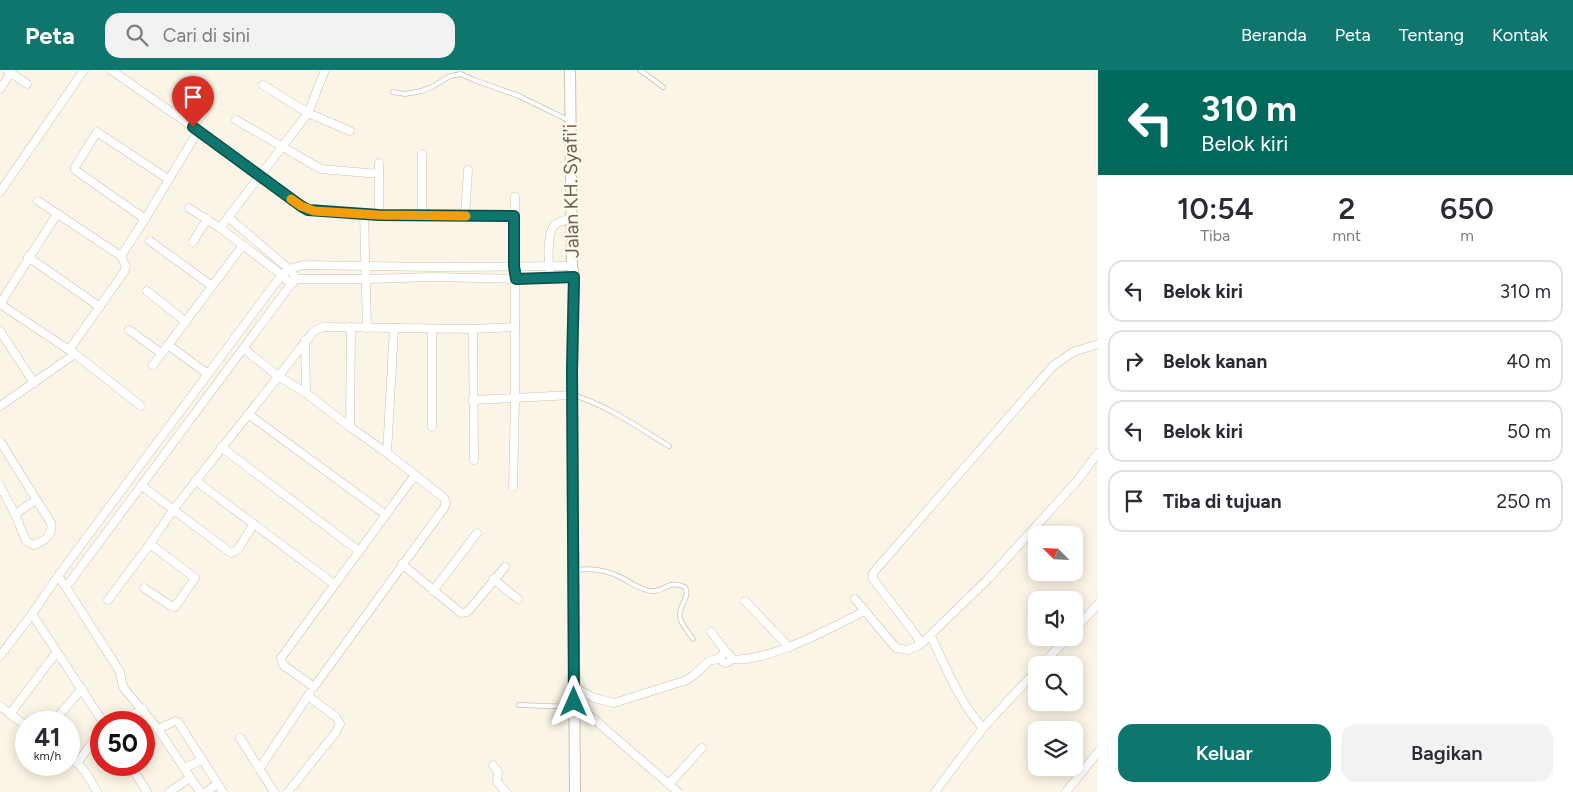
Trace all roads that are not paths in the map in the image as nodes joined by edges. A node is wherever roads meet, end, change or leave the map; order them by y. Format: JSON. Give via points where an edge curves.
{"nodes":[{"id":1,"x":84,"y":70,"type":"edge"},
{"id":2,"x":111,"y":70,"type":"edge"},
{"id":3,"x":570,"y":70,"type":"edge"},
{"id":4,"x":640,"y":70,"type":"edge"},
{"id":5,"x":323,"y":71,"type":"edge"},
{"id":6,"x":9,"y":72,"type":"edge"},
{"id":7,"x":27,"y":84,"type":"dead end"},
{"id":8,"x":263,"y":85,"type":"dead end"},
{"id":9,"x":663,"y":87,"type":"dead end"},
{"id":10,"x":0,"y":89,"type":"edge"},
{"id":11,"x":393,"y":92,"type":"dead end"},
{"id":12,"x":205,"y":110,"type":"dead end"},
{"id":13,"x":308,"y":113,"type":"junction"},
{"id":14,"x":236,"y":120,"type":"dead end"},
{"id":15,"x":570,"y":121,"type":"junction"},
{"id":16,"x":196,"y":129,"type":"junction"},
{"id":17,"x":350,"y":131,"type":"dead end"},
{"id":18,"x":282,"y":146,"type":"junction"},
{"id":19,"x":422,"y":154,"type":"dead end"},
{"id":20,"x":379,"y":163,"type":"dead end"},
{"id":21,"x":468,"y":170,"type":"dead end"},
{"id":22,"x":379,"y":174,"type":"junction"},
{"id":23,"x":260,"y":176,"type":"junction"},
{"id":24,"x":168,"y":179,"type":"junction"},
{"id":25,"x":0,"y":192,"type":"edge"},
{"id":26,"x":515,"y":197,"type":"dead end"},
{"id":27,"x":38,"y":201,"type":"dead end"},
{"id":28,"x":188,"y":208,"type":"dead end"},
{"id":29,"x":57,"y":214,"type":"junction"},
{"id":30,"x":364,"y":214,"type":"junction"},
{"id":31,"x":379,"y":215,"type":"junction"},
{"id":32,"x":422,"y":216,"type":"junction"},
{"id":33,"x":465,"y":216,"type":"junction"},
{"id":34,"x":514,"y":216,"type":"junction"},
{"id":35,"x":228,"y":218,"type":"junction"},
{"id":36,"x":571,"y":218,"type":"junction"},
{"id":37,"x":145,"y":219,"type":"junction"},
{"id":38,"x":207,"y":219,"type":"junction"},
{"id":39,"x":220,"y":228,"type":"junction"},
{"id":40,"x":150,"y":241,"type":"dead end"},
{"id":41,"x":193,"y":242,"type":"dead end"},
{"id":42,"x":243,"y":245,"type":"junction"},
{"id":43,"x":120,"y":256,"type":"junction"},
{"id":44,"x":28,"y":257,"type":"junction"},
{"id":45,"x":365,"y":266,"type":"junction"},
{"id":46,"x":514,"y":266,"type":"junction"},
{"id":47,"x":549,"y":266,"type":"junction"},
{"id":48,"x":572,"y":266,"type":"junction"},
{"id":49,"x":434,"y":267,"type":"junction"},
{"id":50,"x":286,"y":272,"type":"junction"},
{"id":51,"x":433,"y":276,"type":"junction"},
{"id":52,"x":551,"y":277,"type":"junction"},
{"id":53,"x":574,"y":277,"type":"junction"},
{"id":54,"x":366,"y":279,"type":"junction"},
{"id":55,"x":516,"y":279,"type":"junction"},
{"id":56,"x":294,"y":282,"type":"junction"},
{"id":57,"x":212,"y":286,"type":"junction"},
{"id":58,"x":147,"y":291,"type":"dead end"},
{"id":59,"x":0,"y":304,"type":"edge"},
{"id":60,"x":100,"y":306,"type":"junction"},
{"id":61,"x":186,"y":322,"type":"junction"},
{"id":62,"x":515,"y":326,"type":"junction"},
{"id":63,"x":351,"y":327,"type":"junction"},
{"id":64,"x":367,"y":328,"type":"junction"},
{"id":65,"x":394,"y":328,"type":"junction"},
{"id":66,"x":432,"y":329,"type":"junction"},
{"id":67,"x":473,"y":329,"type":"junction"},
{"id":68,"x":129,"y":330,"type":"dead end"},
{"id":69,"x":0,"y":331,"type":"edge"},
{"id":70,"x":305,"y":340,"type":"junction"},
{"id":71,"x":1098,"y":344,"type":"edge"},
{"id":72,"x":168,"y":345,"type":"junction"},
{"id":73,"x":244,"y":349,"type":"junction"},
{"id":74,"x":72,"y":352,"type":"junction"},
{"id":75,"x":162,"y":353,"type":"junction"},
{"id":76,"x":216,"y":364,"type":"junction"},
{"id":77,"x":153,"y":365,"type":"dead end"},
{"id":78,"x":227,"y":372,"type":"junction"},
{"id":79,"x":208,"y":374,"type":"junction"},
{"id":80,"x":278,"y":376,"type":"junction"},
{"id":81,"x":34,"y":384,"type":"junction"},
{"id":82,"x":306,"y":393,"type":"junction"},
{"id":83,"x":573,"y":395,"type":"junction"},
{"id":84,"x":516,"y":397,"type":"junction"},
{"id":85,"x":473,"y":400,"type":"junction"},
{"id":86,"x":0,"y":406,"type":"edge"},
{"id":87,"x":141,"y":406,"type":"dead end"},
{"id":88,"x":248,"y":414,"type":"junction"},
{"id":89,"x":350,"y":427,"type":"junction"},
{"id":90,"x":432,"y":427,"type":"dead end"},
{"id":91,"x":0,"y":442,"type":"edge"},
{"id":92,"x":669,"y":446,"type":"dead end"},
{"id":93,"x":221,"y":448,"type":"junction"},
{"id":94,"x":387,"y":452,"type":"junction"},
{"id":95,"x":1098,"y":453,"type":"edge"},
{"id":96,"x":474,"y":460,"type":"dead end"},
{"id":97,"x":415,"y":475,"type":"junction"},
{"id":98,"x":196,"y":481,"type":"junction"},
{"id":99,"x":0,"y":486,"type":"edge"},
{"id":100,"x":142,"y":486,"type":"junction"},
{"id":101,"x":513,"y":487,"type":"dead end"},
{"id":102,"x":36,"y":500,"type":"junction"},
{"id":103,"x":173,"y":510,"type":"junction"},
{"id":104,"x":15,"y":514,"type":"junction"},
{"id":105,"x":386,"y":515,"type":"junction"},
{"id":106,"x":254,"y":524,"type":"junction"},
{"id":107,"x":477,"y":533,"type":"dead end"},
{"id":108,"x":150,"y":544,"type":"junction"},
{"id":109,"x":359,"y":551,"type":"junction"},
{"id":110,"x":402,"y":564,"type":"junction"},
{"id":111,"x":505,"y":567,"type":"dead end"},
{"id":112,"x":574,"y":570,"type":"junction"},
{"id":113,"x":58,"y":576,"type":"junction"},
{"id":114,"x":493,"y":580,"type":"junction"},
{"id":115,"x":334,"y":584,"type":"junction"},
{"id":116,"x":66,"y":587,"type":"junction"},
{"id":117,"x":144,"y":588,"type":"dead end"},
{"id":118,"x":434,"y":590,"type":"junction"},
{"id":119,"x":855,"y":599,"type":"dead end"},
{"id":120,"x":108,"y":600,"type":"dead end"},
{"id":121,"x":518,"y":600,"type":"dead end"},
{"id":122,"x":746,"y":601,"type":"dead end"},
{"id":123,"x":1098,"y":604,"type":"edge"},
{"id":124,"x":865,"y":611,"type":"junction"},
{"id":125,"x":32,"y":614,"type":"junction"},
{"id":126,"x":1083,"y":620,"type":"edge"},
{"id":127,"x":711,"y":632,"type":"dead end"},
{"id":128,"x":931,"y":636,"type":"junction"},
{"id":129,"x":693,"y":639,"type":"dead end"},
{"id":130,"x":921,"y":644,"type":"junction"},
{"id":131,"x":1060,"y":646,"type":"edge"},
{"id":132,"x":789,"y":647,"type":"junction"},
{"id":133,"x":56,"y":653,"type":"junction"},
{"id":134,"x":0,"y":656,"type":"edge"},
{"id":135,"x":726,"y":656,"type":"junction"},
{"id":136,"x":1050,"y":656,"type":"edge"},
{"id":137,"x":1028,"y":680,"type":"edge"},
{"id":138,"x":314,"y":687,"type":"junction"},
{"id":139,"x":574,"y":687,"type":"junction"},
{"id":140,"x":82,"y":690,"type":"junction"},
{"id":141,"x":308,"y":696,"type":"junction"},
{"id":142,"x":519,"y":704,"type":"dead end"},
{"id":143,"x":574,"y":704,"type":"junction"},
{"id":144,"x":0,"y":706,"type":"edge"},
{"id":145,"x":143,"y":709,"type":"junction"},
{"id":146,"x":63,"y":711,"type":"edge"},
{"id":147,"x":95,"y":711,"type":"edge"},
{"id":148,"x":140,"y":711,"type":"edge"},
{"id":149,"x":10,"y":714,"type":"junction"},
{"id":150,"x":15,"y":718,"type":"edge"},
{"id":151,"x":983,"y":728,"type":"junction"},
{"id":152,"x":158,"y":729,"type":"junction"},
{"id":153,"x":240,"y":738,"type":"dead end"},
{"id":154,"x":90,"y":745,"type":"edge"},
{"id":155,"x":702,"y":748,"type":"dead end"},
{"id":156,"x":1098,"y":752,"type":"edge"},
{"id":157,"x":80,"y":759,"type":"edge"},
{"id":158,"x":202,"y":760,"type":"junction"},
{"id":159,"x":80,"y":764,"type":"edge"},
{"id":160,"x":493,"y":765,"type":"dead end"},
{"id":161,"x":184,"y":768,"type":"junction"},
{"id":162,"x":259,"y":769,"type":"junction"},
{"id":163,"x":137,"y":776,"type":"edge"},
{"id":164,"x":190,"y":778,"type":"junction"},
{"id":165,"x":217,"y":784,"type":"junction"},
{"id":166,"x":669,"y":784,"type":"junction"},
{"id":167,"x":98,"y":792,"type":"edge"},
{"id":168,"x":147,"y":792,"type":"edge"},
{"id":169,"x":169,"y":792,"type":"edge"},
{"id":170,"x":200,"y":792,"type":"edge"},
{"id":171,"x":206,"y":792,"type":"edge"},
{"id":172,"x":223,"y":792,"type":"edge"},
{"id":173,"x":274,"y":792,"type":"edge"},
{"id":174,"x":288,"y":792,"type":"edge"},
{"id":175,"x":506,"y":792,"type":"edge"},
{"id":176,"x":575,"y":792,"type":"edge"},
{"id":177,"x":678,"y":792,"type":"edge"},
{"id":178,"x":935,"y":792,"type":"edge"},
{"id":179,"x":1066,"y":792,"type":"edge"}],
"edges":[{"from":1,"to":25,"type":"street"},
{"from":2,"to":16,"type":"street"},
{"from":3,"to":15,"type":"main road","name":"Jalan KH. Syafi'i"},
{"from":4,"to":9,"type":"lane"},
{"from":5,"to":13,"type":"street"},
{"from":6,"to":7,"type":"street"},
{"from":6,"to":10,"type":"street"},
{"from":8,"to":13,"type":"street"},
{"from":11,"to":15,"type":"lane","via":[[421,92],[450,76],[461,74],[519,96]]},
{"from":12,"to":16,"type":"street"},
{"from":13,"to":17,"type":"street"},
{"from":13,"to":18,"type":"street"},
{"from":14,"to":18,"type":"street"},
{"from":15,"to":36,"type":"main road","name":"Jalan KH. Syafi'i"},
{"from":16,"to":23,"type":"street"},
{"from":16,"to":24,"type":"street"},
{"from":18,"to":22,"type":"street","via":[[321,169]]},
{"from":18,"to":23,"type":"street"},
{"from":19,"to":32,"type":"street"},
{"from":20,"to":22,"type":"street"},
{"from":21,"to":33,"type":"street"},
{"from":22,"to":31,"type":"street"},
{"from":23,"to":30,"type":"street","via":[[305,208]]},
{"from":23,"to":35,"type":"street"},
{"from":24,"to":37,"type":"street"},
{"from":24,"to":37,"type":"street","via":[[97,132],[75,167]]},
{"from":26,"to":34,"type":"street"},
{"from":27,"to":29,"type":"street"},
{"from":28,"to":38,"type":"street"},
{"from":29,"to":43,"type":"street"},
{"from":29,"to":44,"type":"street"},
{"from":30,"to":31,"type":"street"},
{"from":30,"to":45,"type":"street"},
{"from":31,"to":32,"type":"street"},
{"from":32,"to":33,"type":"street"},
{"from":33,"to":34,"type":"street"},
{"from":34,"to":46,"type":"street"},
{"from":35,"to":39,"type":"street"},
{"from":35,"to":50,"type":"street"},
{"from":36,"to":47,"type":"street","via":[[554,224],[552,228]]},
{"from":36,"to":48,"type":"main road","name":"Jalan KH. Syafi'i"},
{"from":37,"to":43,"type":"street"},
{"from":38,"to":39,"type":"street"},
{"from":38,"to":41,"type":"street"},
{"from":39,"to":42,"type":"street"},
{"from":40,"to":57,"type":"street"},
{"from":42,"to":50,"type":"street"},
{"from":42,"to":57,"type":"street"},
{"from":43,"to":60,"type":"street","via":[[126,263],[124,272]]},
{"from":44,"to":59,"type":"street"},
{"from":44,"to":60,"type":"street"},
{"from":45,"to":49,"type":"street"},
{"from":45,"to":50,"type":"street","via":[[303,265]]},
{"from":45,"to":54,"type":"street"},
{"from":46,"to":47,"type":"street"},
{"from":46,"to":49,"type":"street"},
{"from":46,"to":55,"type":"street"},
{"from":47,"to":48,"type":"street"},
{"from":47,"to":52,"type":"street"},
{"from":48,"to":53,"type":"main road","name":"Jalan KH. Syafi'i"},
{"from":49,"to":51,"type":"street"},
{"from":50,"to":56,"type":"street"},
{"from":50,"to":76,"type":"street"},
{"from":51,"to":54,"type":"street"},
{"from":51,"to":55,"type":"street"},
{"from":52,"to":53,"type":"street"},
{"from":52,"to":55,"type":"street"},
{"from":53,"to":83,"type":"main road","name":"Jalan KH. Syafi'i"},
{"from":54,"to":56,"type":"street"},
{"from":54,"to":64,"type":"street"},
{"from":55,"to":62,"type":"street"},
{"from":56,"to":73,"type":"street"},
{"from":57,"to":61,"type":"street"},
{"from":58,"to":61,"type":"street"},
{"from":59,"to":74,"type":"street"},
{"from":60,"to":74,"type":"street"},
{"from":61,"to":72,"type":"street"},
{"from":62,"to":67,"type":"street"},
{"from":62,"to":84,"type":"street"},
{"from":63,"to":64,"type":"street"},
{"from":63,"to":70,"type":"street","via":[[323,327]]},
{"from":63,"to":89,"type":"street"},
{"from":64,"to":65,"type":"street"},
{"from":65,"to":66,"type":"street"},
{"from":65,"to":94,"type":"street"},
{"from":66,"to":67,"type":"street"},
{"from":66,"to":90,"type":"street"},
{"from":67,"to":85,"type":"street"},
{"from":68,"to":75,"type":"street"},
{"from":69,"to":81,"type":"street"},
{"from":70,"to":80,"type":"street"},
{"from":70,"to":82,"type":"street"},
{"from":71,"to":130,"type":"street","via":[[1073,352],[1053,366],[873,573],[873,580]]},
{"from":72,"to":75,"type":"street"},
{"from":72,"to":79,"type":"street"},
{"from":73,"to":78,"type":"street"},
{"from":73,"to":80,"type":"street"},
{"from":74,"to":81,"type":"street"},
{"from":74,"to":87,"type":"street"},
{"from":75,"to":77,"type":"street"},
{"from":76,"to":78,"type":"street"},
{"from":76,"to":79,"type":"street"},
{"from":78,"to":100,"type":"street"},
{"from":79,"to":113,"type":"street"},
{"from":80,"to":82,"type":"street"},
{"from":80,"to":88,"type":"street"},
{"from":81,"to":86,"type":"street"},
{"from":82,"to":89,"type":"street"},
{"from":83,"to":84,"type":"street"},
{"from":83,"to":92,"type":"lane","via":[[605,409]]},
{"from":83,"to":112,"type":"main road","name":"Jalan KH. Syafi'i"},
{"from":84,"to":85,"type":"street"},
{"from":84,"to":101,"type":"street"},
{"from":85,"to":96,"type":"street"},
{"from":88,"to":93,"type":"street"},
{"from":88,"to":105,"type":"street"},
{"from":89,"to":94,"type":"street"},
{"from":91,"to":102,"type":"street"},
{"from":93,"to":98,"type":"street"},
{"from":93,"to":109,"type":"street"},
{"from":94,"to":97,"type":"street"},
{"from":95,"to":128,"type":"street","via":[[1078,481]]},
{"from":97,"to":105,"type":"street"},
{"from":97,"to":110,"type":"street","via":[[444,498],[446,505]]},
{"from":98,"to":103,"type":"street"},
{"from":98,"to":106,"type":"street"},
{"from":99,"to":104,"type":"street"},
{"from":100,"to":103,"type":"street"},
{"from":100,"to":116,"type":"street"},
{"from":102,"to":104,"type":"street"},
{"from":102,"to":104,"type":"street","via":[[52,525],[49,536],[31,545],[26,541]]},
{"from":103,"to":106,"type":"street","via":[[231,553],[238,549]]},
{"from":103,"to":108,"type":"street"},
{"from":105,"to":109,"type":"street"},
{"from":106,"to":115,"type":"street"},
{"from":107,"to":118,"type":"street"},
{"from":108,"to":117,"type":"street","via":[[195,578],[175,607]]},
{"from":108,"to":120,"type":"street"},
{"from":109,"to":115,"type":"street"},
{"from":110,"to":118,"type":"street"},
{"from":110,"to":138,"type":"street"},
{"from":111,"to":114,"type":"street"},
{"from":112,"to":129,"type":"lane","via":[[602,570],[651,591],[673,584],[685,587],[687,595],[680,616]]},
{"from":112,"to":139,"type":"main road","name":"Jalan KH. Syafi'i"},
{"from":113,"to":116,"type":"street"},
{"from":113,"to":125,"type":"street"},
{"from":114,"to":118,"type":"street","via":[[465,613],[456,610]]},
{"from":114,"to":121,"type":"street"},
{"from":115,"to":138,"type":"street","via":[[281,658],[283,664]]},
{"from":116,"to":145,"type":"street","via":[[120,672],[123,687]]},
{"from":119,"to":124,"type":"street"},
{"from":122,"to":132,"type":"street"},
{"from":123,"to":126,"type":"street"},
{"from":124,"to":130,"type":"street","via":[[896,648],[908,650]]},
{"from":124,"to":132,"type":"street"},
{"from":125,"to":133,"type":"street"},
{"from":125,"to":134,"type":"street"},
{"from":127,"to":135,"type":"street"},
{"from":128,"to":130,"type":"street"},
{"from":128,"to":151,"type":"street","via":[[969,710]]},
{"from":131,"to":136,"type":"street"},
{"from":132,"to":135,"type":"street","via":[[748,659]]},
{"from":133,"to":140,"type":"street"},
{"from":133,"to":149,"type":"street"},
{"from":135,"to":139,"type":"street","via":[[709,661],[689,679],[614,703],[594,698]]},
{"from":137,"to":151,"type":"street"},
{"from":138,"to":141,"type":"street"},
{"from":139,"to":143,"type":"main road","name":"Jalan KH. Syafi'i"},
{"from":140,"to":146,"type":"street"},
{"from":140,"to":147,"type":"street"},
{"from":141,"to":162,"type":"street"},
{"from":141,"to":174,"type":"street","via":[[336,717],[340,724]]},
{"from":142,"to":143,"type":"lane"},
{"from":143,"to":166,"type":"street"},
{"from":143,"to":176,"type":"main road","name":"Jalan KH. Syafi'i"},
{"from":144,"to":149,"type":"street"},
{"from":145,"to":148,"type":"street"},
{"from":145,"to":152,"type":"street"},
{"from":149,"to":150,"type":"street"},
{"from":151,"to":178,"type":"street"},
{"from":152,"to":158,"type":"street","via":[[178,722]]},
{"from":152,"to":161,"type":"street"},
{"from":153,"to":162,"type":"street"},
{"from":154,"to":157,"type":"street"},
{"from":155,"to":166,"type":"street"},
{"from":156,"to":179,"type":"street"},
{"from":158,"to":161,"type":"street"},
{"from":158,"to":165,"type":"street"},
{"from":159,"to":167,"type":"street"},
{"from":160,"to":175,"type":"street","via":[[498,772],[497,782]]},
{"from":161,"to":164,"type":"street"},
{"from":162,"to":173,"type":"street"},
{"from":163,"to":168,"type":"street"},
{"from":164,"to":169,"type":"street"},
{"from":164,"to":170,"type":"street"},
{"from":165,"to":171,"type":"street"},
{"from":165,"to":172,"type":"street"},
{"from":166,"to":177,"type":"street"}]}
